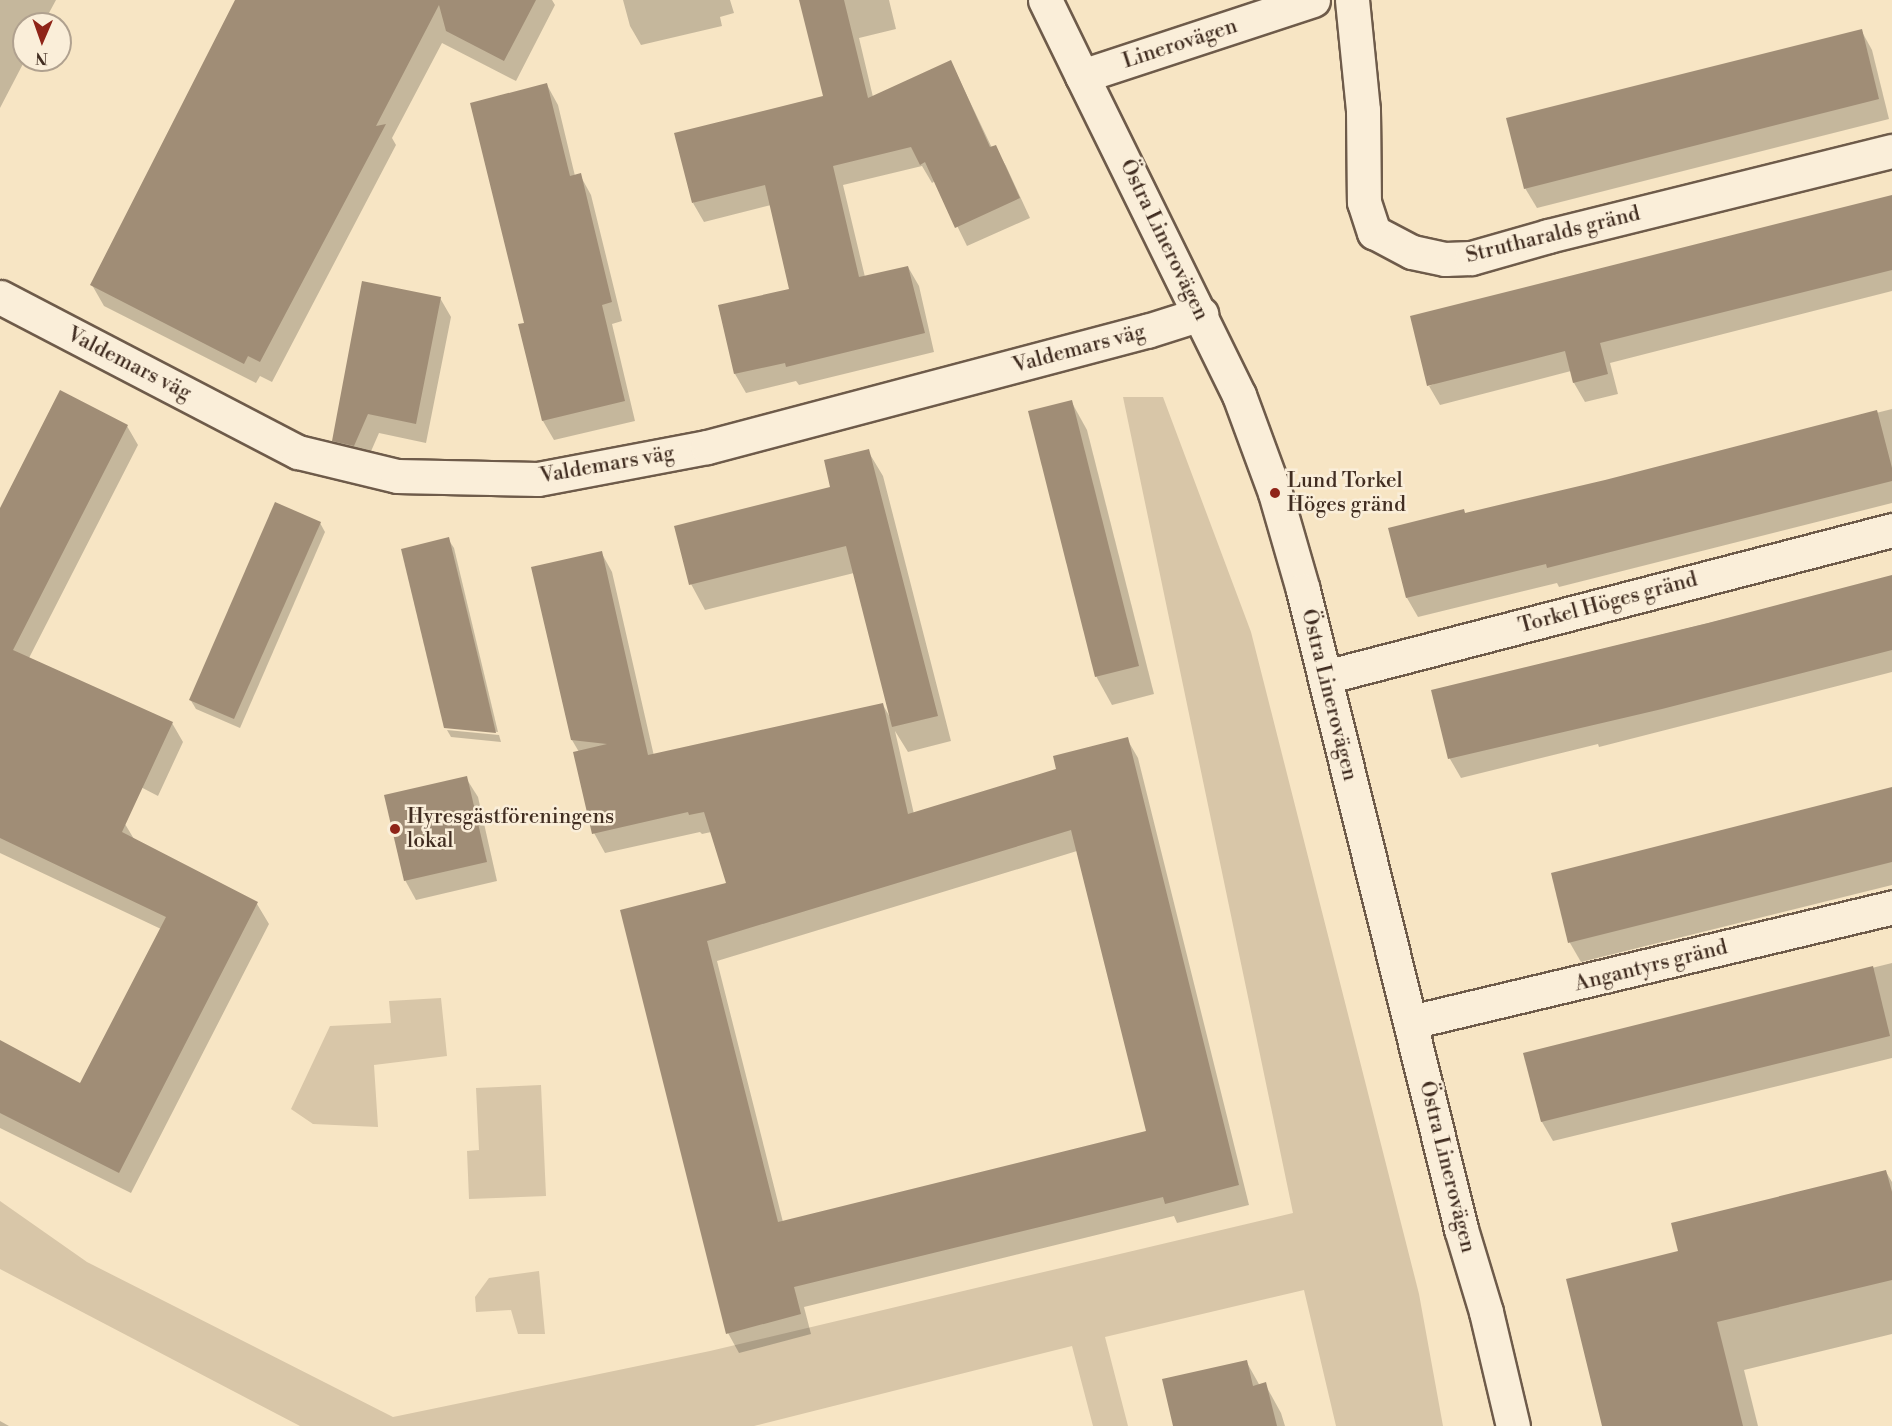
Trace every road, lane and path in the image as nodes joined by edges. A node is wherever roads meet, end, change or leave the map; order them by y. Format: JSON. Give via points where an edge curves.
{"nodes":[{"id":1,"x":1045,"y":0,"type":"edge"},
{"id":2,"x":1312,"y":0,"type":"edge"},
{"id":3,"x":1352,"y":0,"type":"edge"},
{"id":4,"x":1082,"y":76,"type":"junction"},
{"id":5,"x":1892,"y":151,"type":"edge"},
{"id":6,"x":0,"y":297,"type":"edge"},
{"id":7,"x":1201,"y":314,"type":"junction"},
{"id":8,"x":1892,"y":530,"type":"edge"},
{"id":9,"x":1324,"y":677,"type":"junction"},
{"id":10,"x":1892,"y":908,"type":"edge"},
{"id":11,"x":1411,"y":1022,"type":"junction"},
{"id":12,"x":1513,"y":1426,"type":"edge"}],
"edges":[{"from":1,"to":4,"type":"street","name":"Östra Linerovägen"},
{"from":2,"to":4,"type":"street","name":"Linerovägen"},
{"from":3,"to":5,"type":"street","name":"Strutharalds gränd","via":[[1363,110],[1364,202],[1374,232],[1412,252],[1445,259],[1471,258]]},
{"from":4,"to":7,"type":"street","name":"Östra Linerovägen"},
{"from":6,"to":7,"type":"street","name":"Valdemars väg","via":[[298,452],[397,476],[538,479],[707,447],[1147,332]]},
{"from":7,"to":9,"type":"street","name":"Östra Linerovägen","via":[[1239,395],[1275,493]]},
{"from":8,"to":9,"type":"street","name":"Torkel Höges gränd"},
{"from":9,"to":11,"type":"street","name":"Östra Linerovägen"},
{"from":10,"to":11,"type":"street","name":"Angantyrs gränd"},
{"from":11,"to":12,"type":"street","name":"Östra Linerovägen"}]}
